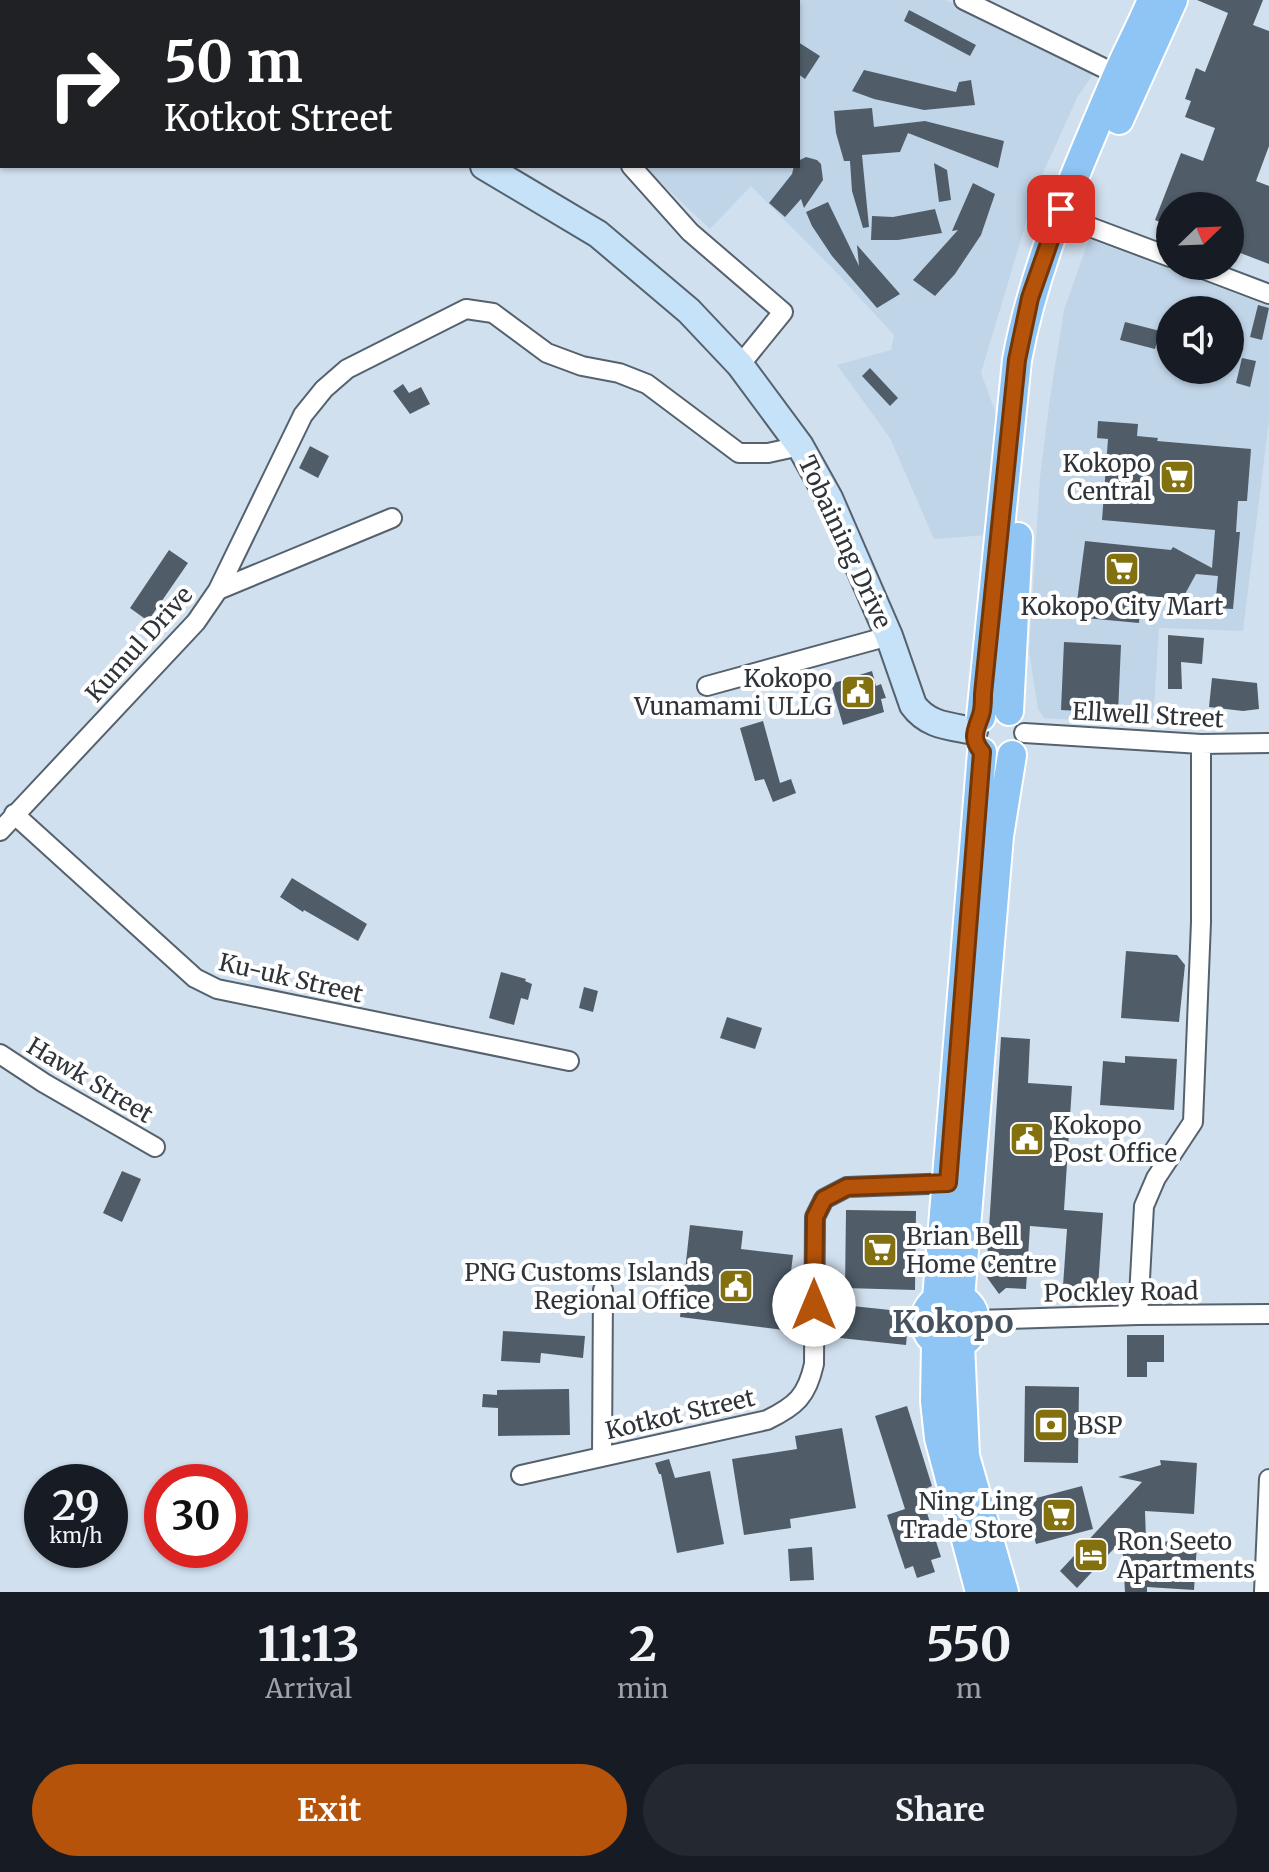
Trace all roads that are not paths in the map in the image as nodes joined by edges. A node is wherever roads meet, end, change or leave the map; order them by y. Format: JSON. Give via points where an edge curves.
{"nodes":[{"id":1,"x":964,"y":0,"type":"edge"},
{"id":2,"x":1173,"y":0,"type":"edge"},
{"id":3,"x":1145,"y":4,"type":"edge"},
{"id":4,"x":1118,"y":75,"type":"junction"},
{"id":5,"x":487,"y":168,"type":"edge"},
{"id":6,"x":633,"y":168,"type":"edge"},
{"id":7,"x":1074,"y":221,"type":"junction"},
{"id":8,"x":1156,"y":252,"type":"edge"},
{"id":9,"x":1232,"y":280,"type":"edge"},
{"id":10,"x":1269,"y":294,"type":"edge"},
{"id":11,"x":740,"y":365,"type":"junction"},
{"id":12,"x":800,"y":446,"type":"junction"},
{"id":13,"x":392,"y":518,"type":"dead end"},
{"id":14,"x":218,"y":590,"type":"junction"},
{"id":15,"x":889,"y":636,"type":"junction"},
{"id":16,"x":707,"y":686,"type":"dead end"},
{"id":17,"x":979,"y":733,"type":"junction"},
{"id":18,"x":1015,"y":733,"type":"junction"},
{"id":19,"x":1269,"y":743,"type":"edge"},
{"id":20,"x":1201,"y":744,"type":"junction"},
{"id":21,"x":14,"y":814,"type":"junction"},
{"id":22,"x":0,"y":831,"type":"edge"},
{"id":23,"x":0,"y":1054,"type":"edge"},
{"id":24,"x":569,"y":1061,"type":"dead end"},
{"id":25,"x":155,"y":1147,"type":"dead end"},
{"id":26,"x":959,"y":1184,"type":"junction"},
{"id":27,"x":603,"y":1290,"type":"dead end"},
{"id":28,"x":1269,"y":1314,"type":"edge"},
{"id":29,"x":1138,"y":1315,"type":"junction"},
{"id":30,"x":954,"y":1321,"type":"junction"},
{"id":31,"x":602,"y":1456,"type":"junction"},
{"id":32,"x":521,"y":1475,"type":"dead end"},
{"id":33,"x":1269,"y":1479,"type":"edge"},
{"id":34,"x":980,"y":1592,"type":"edge"},
{"id":35,"x":1004,"y":1592,"type":"edge"},
{"id":36,"x":1264,"y":1592,"type":"edge"}],
"edges":[{"from":1,"to":4,"type":"street"},
{"from":2,"to":7,"type":"main road"},
{"from":3,"to":4,"type":"main road"},
{"from":4,"to":17,"type":"main road","via":[[1061,209],[1022,331]]},
{"from":5,"to":11,"type":"street","name":"Tobaining Drive","via":[[598,234],[689,311]]},
{"from":6,"to":11,"type":"street","via":[[690,232],[783,312]]},
{"from":7,"to":8,"type":"street"},
{"from":7,"to":18,"type":"main road","via":[[1045,305],[1028,405],[1010,647]]},
{"from":9,"to":10,"type":"street"},
{"from":11,"to":12,"type":"street","name":"Tobaining Drive"},
{"from":12,"to":14,"type":"street","via":[[739,453],[647,384],[547,353],[493,313],[466,309],[347,369],[324,389],[303,415]]},
{"from":12,"to":15,"type":"street","name":"Tobaining Drive","via":[[849,541]]},
{"from":13,"to":14,"type":"street","name":"Kumul Drive"},
{"from":14,"to":21,"type":"street","name":"Kumul Drive","via":[[196,622]]},
{"from":15,"to":16,"type":"street"},
{"from":15,"to":17,"type":"street","name":"Tobaining Drive","via":[[919,713],[934,723]]},
{"from":17,"to":18,"type":"main road","via":[[989,711],[999,708]]},
{"from":17,"to":18,"type":"main road","via":[[991,757],[1002,758]]},
{"from":17,"to":26,"type":"main road"},
{"from":18,"to":20,"type":"street","name":"Ellwell Street"},
{"from":18,"to":26,"type":"main road"},
{"from":19,"to":20,"type":"street","name":"Ellwell Street"},
{"from":20,"to":29,"type":"street","via":[[1193,1122],[1144,1206]]},
{"from":21,"to":22,"type":"street","name":"Kumul Drive"},
{"from":21,"to":24,"type":"street","name":"Ku-uk Street","via":[[195,978],[217,989]]},
{"from":23,"to":25,"type":"street","name":"Hawk Street"},
{"from":26,"to":30,"type":"main road"},
{"from":26,"to":31,"type":"street","name":"Kotkot Street","via":[[847,1187],[824,1199],[815,1217],[814,1364],[809,1385],[784,1412]]},
{"from":27,"to":31,"type":"street"},
{"from":28,"to":29,"type":"street","name":"Pockley Road"},
{"from":29,"to":30,"type":"street","name":"Pockley Road"},
{"from":30,"to":34,"type":"main road","via":[[935,1401],[939,1438]]},
{"from":30,"to":35,"type":"main road","via":[[965,1456]]},
{"from":31,"to":32,"type":"street","name":"Kotkot Street"},
{"from":33,"to":36,"type":"street"}]}
